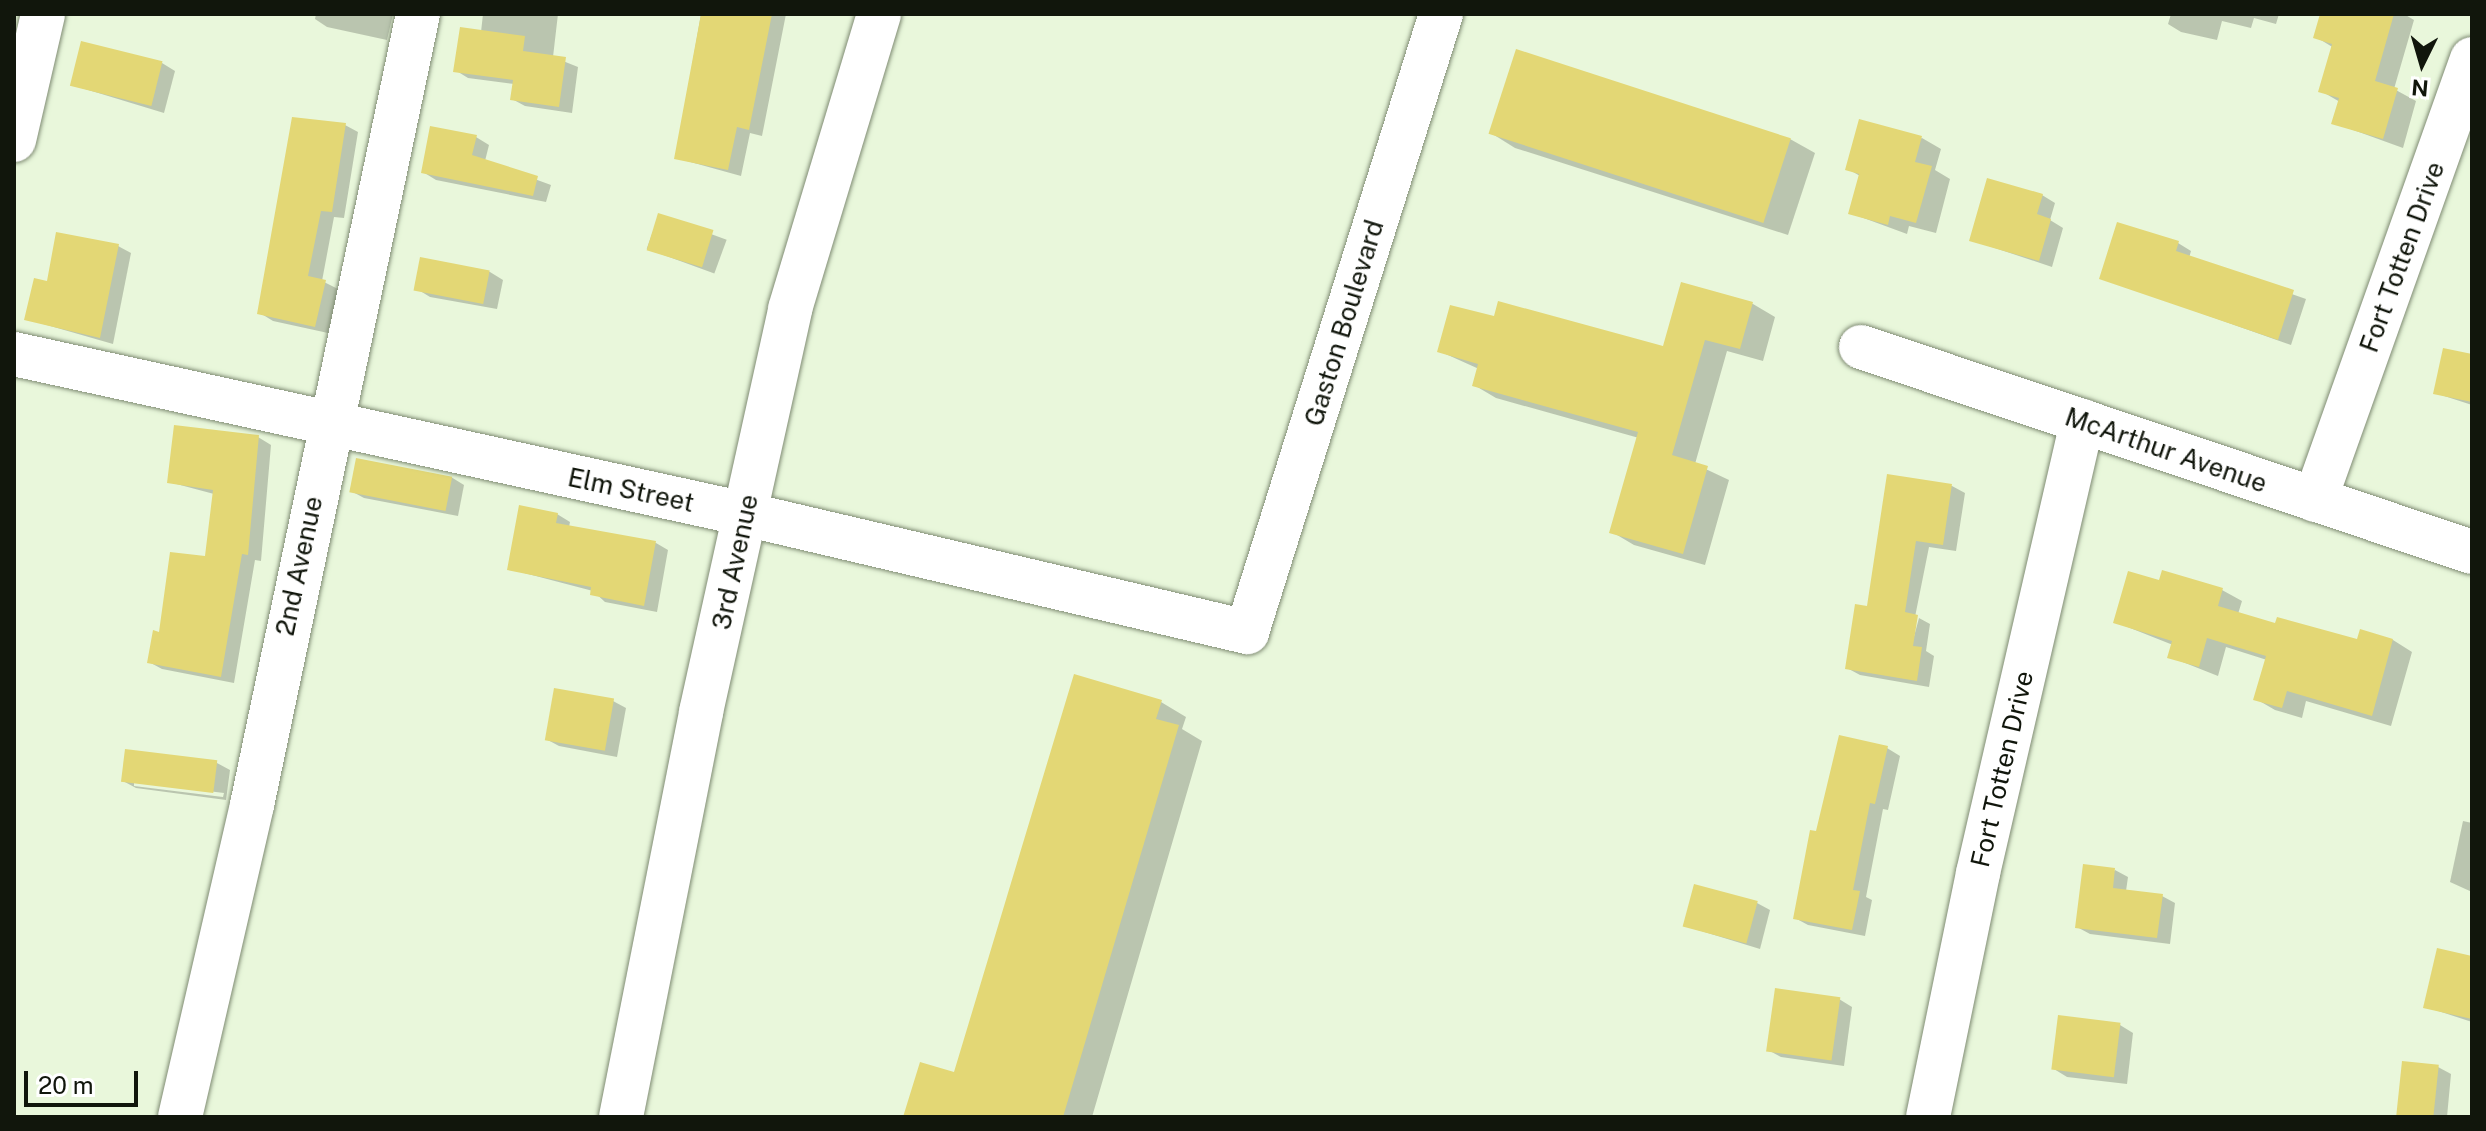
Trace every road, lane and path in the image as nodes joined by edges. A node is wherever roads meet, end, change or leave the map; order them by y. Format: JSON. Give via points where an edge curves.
{"nodes":[{"id":1,"x":43,"y":14,"type":"edge"},
{"id":2,"x":418,"y":14,"type":"edge"},
{"id":3,"x":879,"y":14,"type":"edge"},
{"id":4,"x":1441,"y":14,"type":"edge"},
{"id":5,"x":2472,"y":59,"type":"edge"},
{"id":6,"x":14,"y":140,"type":"edge"},
{"id":7,"x":1861,"y":347,"type":"dead end"},
{"id":8,"x":14,"y":354,"type":"edge"},
{"id":9,"x":2082,"y":421,"type":"junction"},
{"id":10,"x":329,"y":422,"type":"junction"},
{"id":11,"x":2315,"y":500,"type":"junction"},
{"id":12,"x":745,"y":514,"type":"junction"},
{"id":13,"x":2472,"y":552,"type":"edge"},
{"id":14,"x":1247,"y":632,"type":"joint"},
{"id":15,"x":180,"y":1117,"type":"edge"},
{"id":16,"x":621,"y":1117,"type":"edge"},
{"id":17,"x":1928,"y":1117,"type":"edge"}],
"edges":[{"from":1,"to":6,"type":"street"},
{"from":2,"to":10,"type":"street","name":"2nd Avenue"},
{"from":3,"to":12,"type":"street","name":"3rd Avenue","via":[[790,309]]},
{"from":4,"to":14,"type":"street","name":"Gaston Boulevard"},
{"from":5,"to":11,"type":"street","name":"Fort Totten Drive"},
{"from":7,"to":9,"type":"street","name":"McArthur Avenue"},
{"from":8,"to":10,"type":"street","name":"Elm Street"},
{"from":9,"to":11,"type":"street","name":"McArthur Avenue"},
{"from":9,"to":17,"type":"street","name":"Fort Totten Drive"},
{"from":10,"to":12,"type":"street","name":"Elm Street"},
{"from":10,"to":15,"type":"street","name":"2nd Avenue","via":[[252,805]]},
{"from":11,"to":13,"type":"street","name":"McArthur Avenue"},
{"from":12,"to":14,"type":"street","name":"Elm Street"},
{"from":12,"to":16,"type":"street","name":"3rd Avenue"}]}
